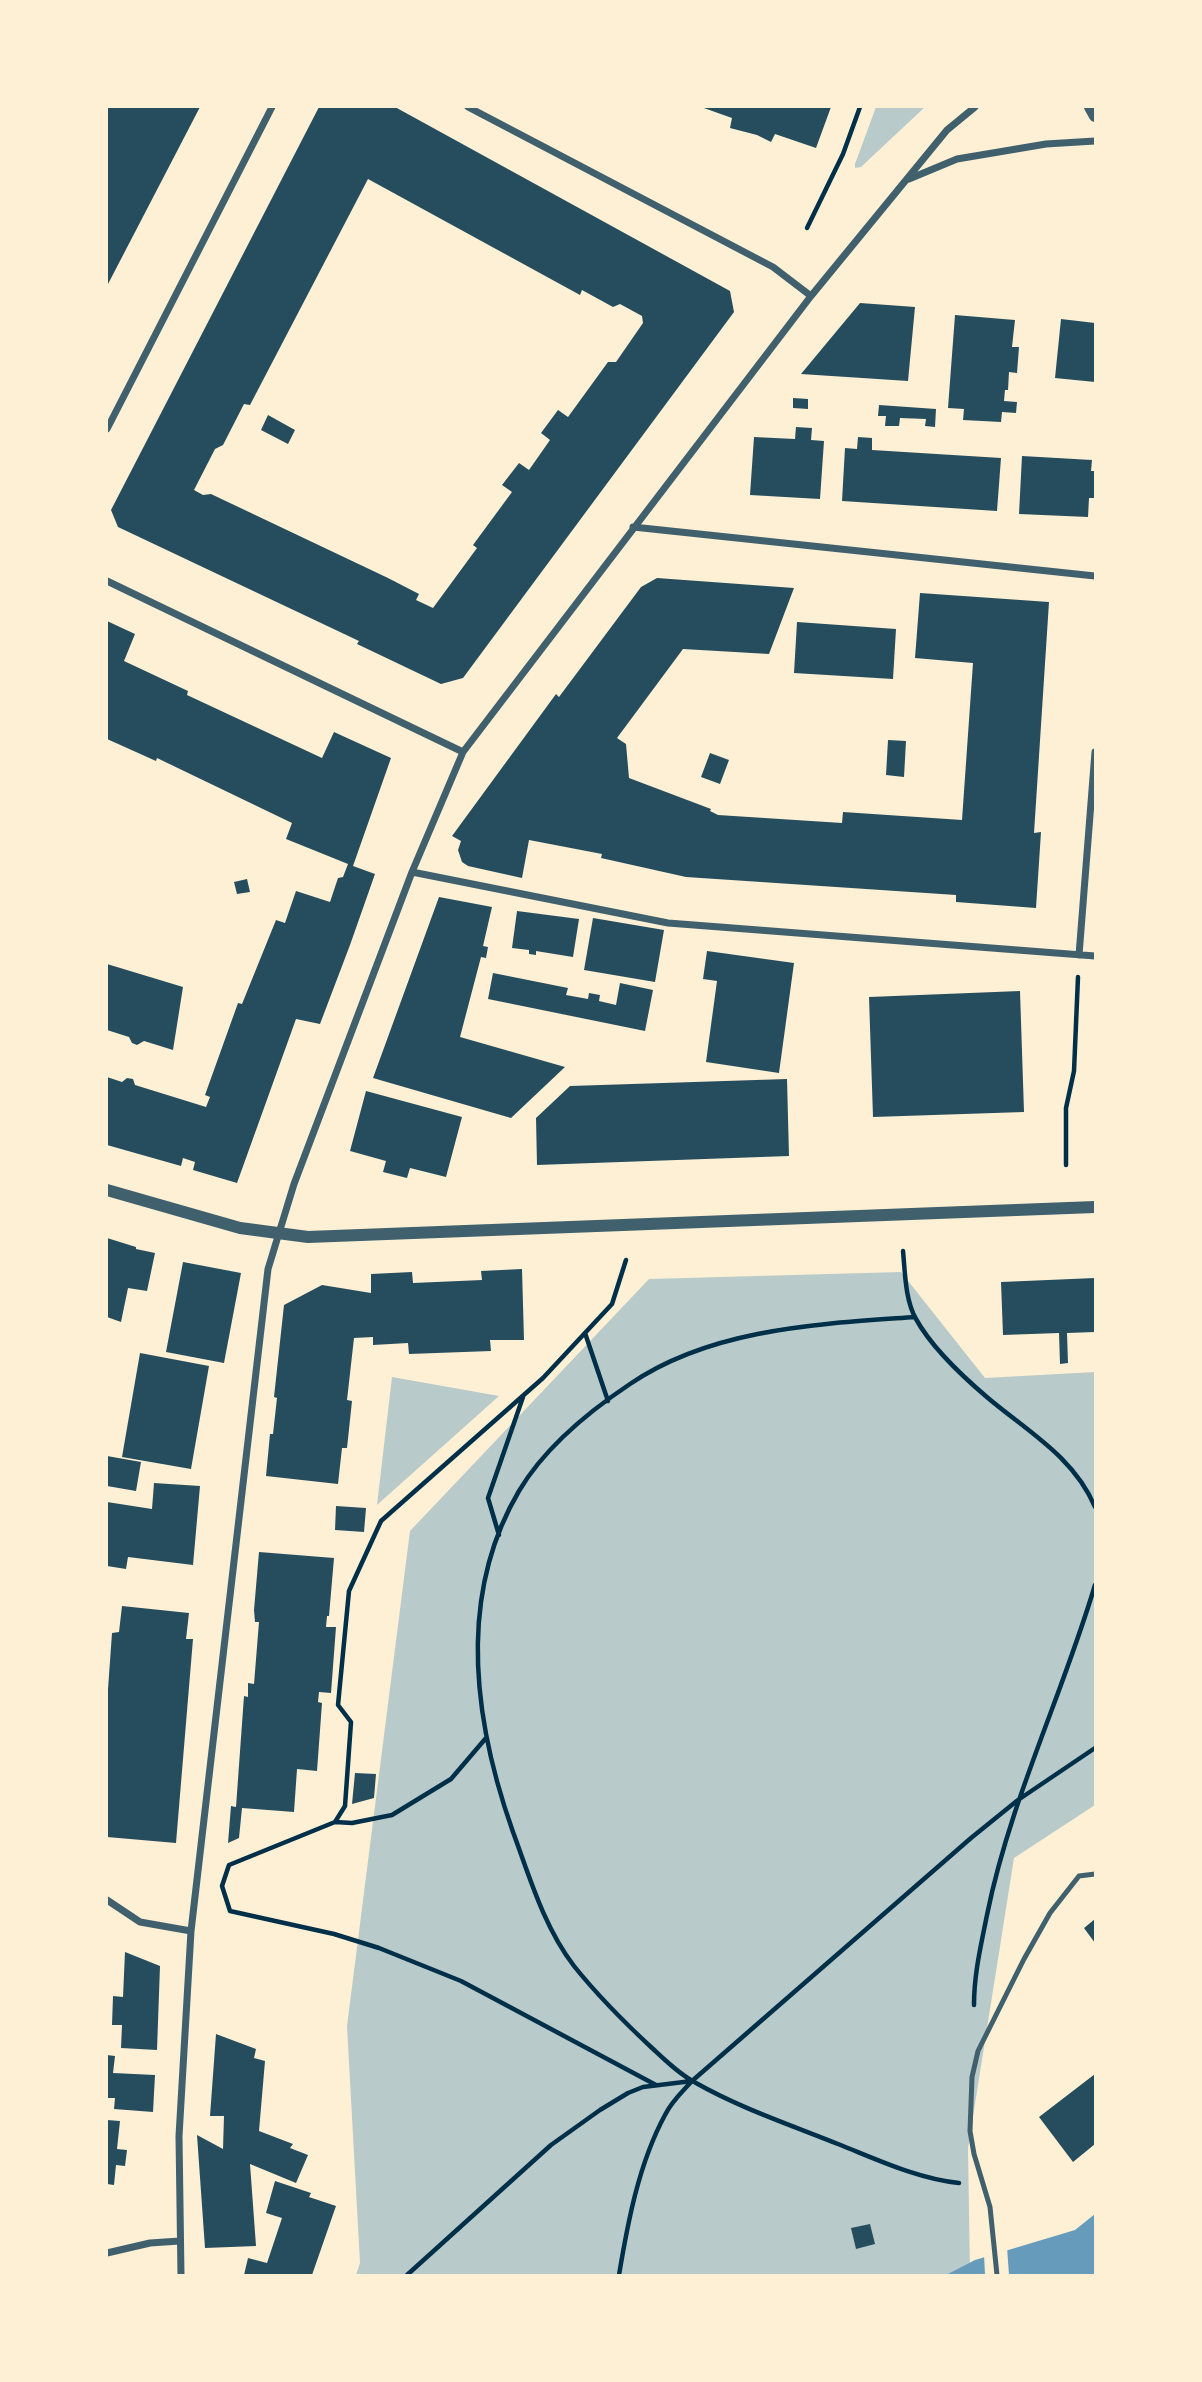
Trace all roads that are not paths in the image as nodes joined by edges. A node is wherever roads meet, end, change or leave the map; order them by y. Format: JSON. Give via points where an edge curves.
{"nodes":[{"id":1,"x":272,"y":107,"type":"edge"},
{"id":2,"x":468,"y":107,"type":"edge"},
{"id":3,"x":975,"y":107,"type":"edge"},
{"id":4,"x":1090,"y":107,"type":"edge"},
{"id":5,"x":1095,"y":116,"type":"edge"},
{"id":6,"x":1095,"y":141,"type":"edge"},
{"id":7,"x":905,"y":181,"type":"junction"},
{"id":8,"x":811,"y":296,"type":"junction"},
{"id":9,"x":107,"y":429,"type":"edge"},
{"id":10,"x":633,"y":527,"type":"junction"},
{"id":11,"x":1095,"y":576,"type":"edge"},
{"id":12,"x":107,"y":581,"type":"edge"},
{"id":13,"x":463,"y":752,"type":"junction"},
{"id":14,"x":1095,"y":752,"type":"edge"},
{"id":15,"x":412,"y":872,"type":"junction"},
{"id":16,"x":1079,"y":955,"type":"junction"},
{"id":17,"x":1095,"y":956,"type":"edge"},
{"id":18,"x":107,"y":1190,"type":"edge"},
{"id":19,"x":1095,"y":1207,"type":"edge"},
{"id":20,"x":277,"y":1235,"type":"junction"},
{"id":21,"x":1095,"y":1874,"type":"edge"},
{"id":22,"x":107,"y":1900,"type":"edge"},
{"id":23,"x":191,"y":1931,"type":"junction"},
{"id":24,"x":180,"y":2241,"type":"junction"},
{"id":25,"x":107,"y":2253,"type":"edge"},
{"id":26,"x":181,"y":2275,"type":"edge"},
{"id":27,"x":997,"y":2275,"type":"edge"}],
"edges":[{"from":1,"to":9,"type":"street"},
{"from":2,"to":8,"type":"street","via":[[773,267]]},
{"from":3,"to":7,"type":"street","via":[[947,130]]},
{"from":4,"to":5,"type":"street"},
{"from":6,"to":7,"type":"street","via":[[957,159]]},
{"from":7,"to":8,"type":"street"},
{"from":8,"to":10,"type":"street"},
{"from":10,"to":11,"type":"street"},
{"from":10,"to":13,"type":"street"},
{"from":12,"to":13,"type":"street"},
{"from":13,"to":15,"type":"street"},
{"from":14,"to":16,"type":"street"},
{"from":15,"to":16,"type":"street","via":[[668,923]]},
{"from":15,"to":20,"type":"street"},
{"from":16,"to":17,"type":"street"},
{"from":18,"to":20,"type":"street"},
{"from":19,"to":20,"type":"street","via":[[338,1237]]},
{"from":20,"to":23,"type":"street","via":[[268,1269]]},
{"from":21,"to":27,"type":"lane","via":[[1079,1876],[1050,1913],[978,2051],[970,2131],[990,2207]]},
{"from":22,"to":23,"type":"street","via":[[141,1922]]},
{"from":23,"to":24,"type":"street","via":[[178,2136]]},
{"from":24,"to":25,"type":"street"},
{"from":24,"to":26,"type":"street"}]}
